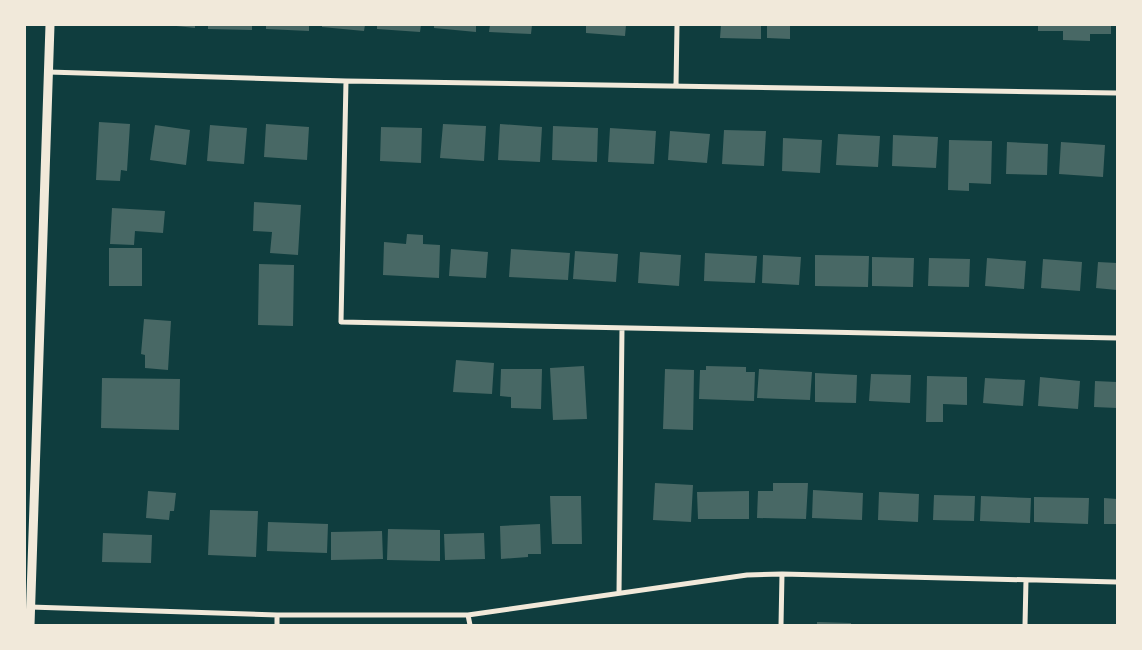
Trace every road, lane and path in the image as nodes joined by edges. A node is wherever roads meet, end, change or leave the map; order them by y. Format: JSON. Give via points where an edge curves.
{"nodes":[{"id":1,"x":50,"y":25,"type":"edge"},
{"id":2,"x":678,"y":25,"type":"edge"},
{"id":3,"x":48,"y":72,"type":"junction"},
{"id":4,"x":346,"y":81,"type":"junction"},
{"id":5,"x":676,"y":86,"type":"junction"},
{"id":6,"x":1117,"y":93,"type":"edge"},
{"id":7,"x":622,"y":328,"type":"junction"},
{"id":8,"x":1117,"y":338,"type":"edge"},
{"id":9,"x":782,"y":574,"type":"junction"},
{"id":10,"x":1026,"y":580,"type":"junction"},
{"id":11,"x":1117,"y":582,"type":"edge"},
{"id":12,"x":618,"y":593,"type":"junction"},
{"id":13,"x":30,"y":607,"type":"junction"},
{"id":14,"x":277,"y":615,"type":"junction"},
{"id":15,"x":468,"y":615,"type":"junction"},
{"id":16,"x":30,"y":625,"type":"edge"},
{"id":17,"x":276,"y":625,"type":"edge"},
{"id":18,"x":470,"y":625,"type":"edge"},
{"id":19,"x":781,"y":625,"type":"edge"},
{"id":20,"x":1026,"y":625,"type":"edge"}],
"edges":[{"from":1,"to":3,"type":"street"},
{"from":2,"to":5,"type":"street"},
{"from":3,"to":4,"type":"street"},
{"from":3,"to":13,"type":"street"},
{"from":4,"to":5,"type":"street"},
{"from":4,"to":7,"type":"street","via":[[341,322]]},
{"from":5,"to":6,"type":"street"},
{"from":7,"to":8,"type":"street"},
{"from":7,"to":12,"type":"street"},
{"from":9,"to":10,"type":"street"},
{"from":9,"to":12,"type":"street","via":[[747,575]]},
{"from":9,"to":19,"type":"street"},
{"from":10,"to":11,"type":"street"},
{"from":10,"to":20,"type":"street"},
{"from":12,"to":15,"type":"street"},
{"from":13,"to":14,"type":"street"},
{"from":13,"to":16,"type":"street"},
{"from":14,"to":15,"type":"street"},
{"from":14,"to":17,"type":"street"},
{"from":15,"to":18,"type":"street"}]}
